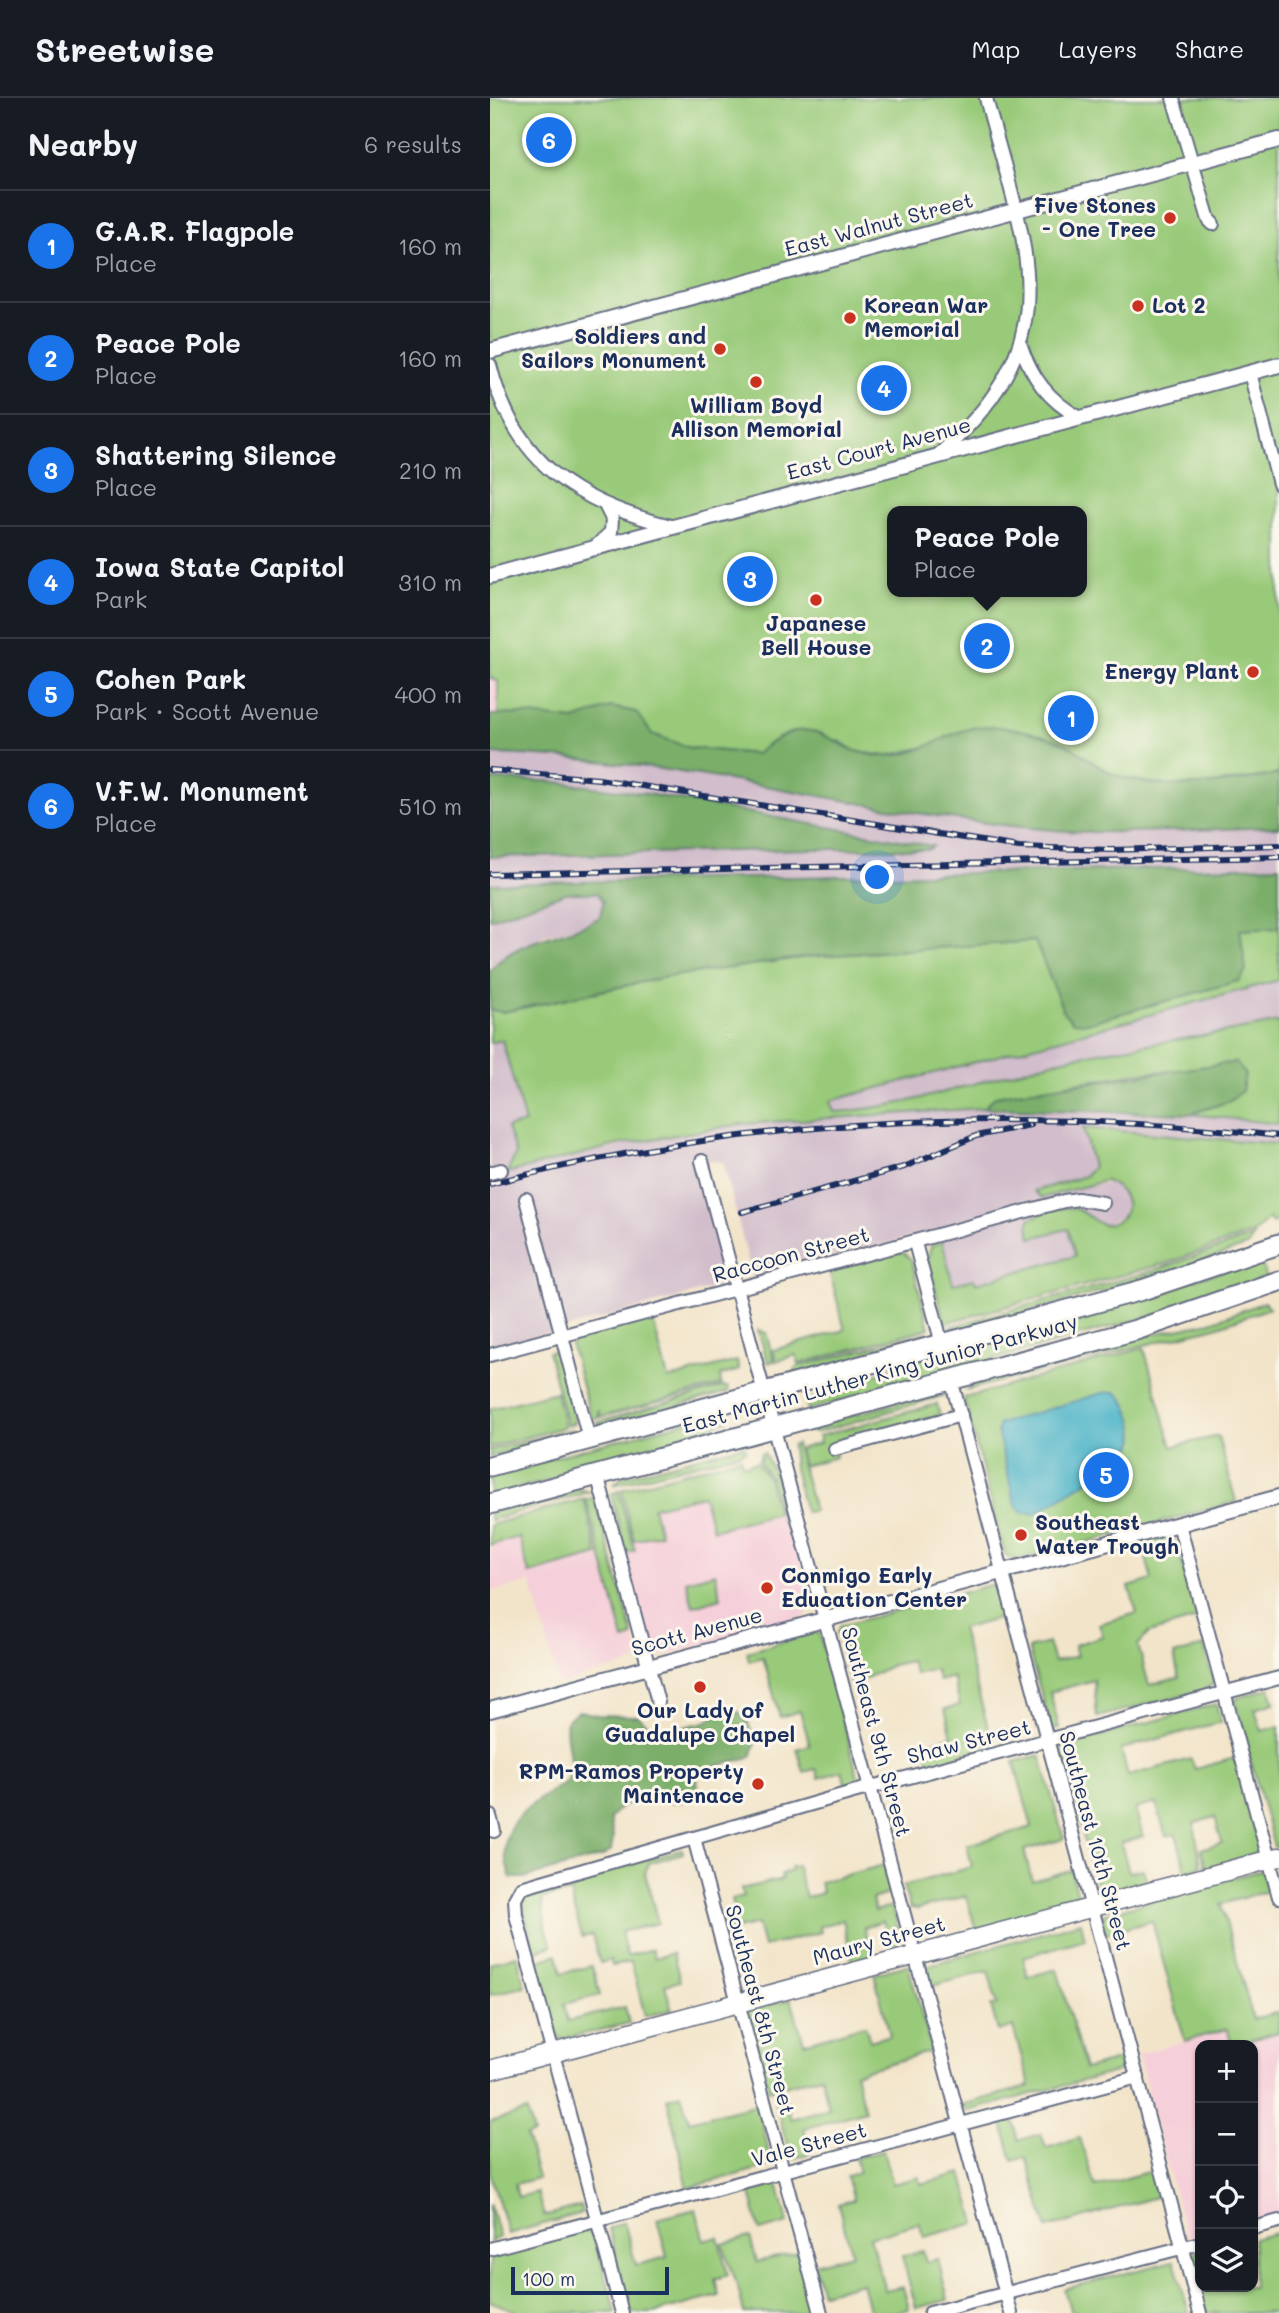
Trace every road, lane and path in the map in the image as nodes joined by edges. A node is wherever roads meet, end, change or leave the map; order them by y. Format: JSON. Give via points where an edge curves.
{"nodes":[{"id":1,"x":986,"y":98,"type":"edge"},
{"id":2,"x":1173,"y":98,"type":"edge"},
{"id":3,"x":1279,"y":140,"type":"edge"},
{"id":4,"x":1193,"y":163,"type":"junction"},
{"id":5,"x":1016,"y":209,"type":"junction"},
{"id":6,"x":1213,"y":225,"type":"dead end"},
{"id":7,"x":1020,"y":344,"type":"junction"},
{"id":8,"x":490,"y":351,"type":"edge"},
{"id":9,"x":490,"y":365,"type":"edge"},
{"id":10,"x":1279,"y":365,"type":"edge"},
{"id":11,"x":1250,"y":373,"type":"junction"},
{"id":12,"x":1080,"y":418,"type":"junction"},
{"id":13,"x":938,"y":455,"type":"junction"},
{"id":14,"x":1279,"y":484,"type":"edge"},
{"id":15,"x":605,"y":505,"type":"junction"},
{"id":16,"x":671,"y":526,"type":"junction"},
{"id":17,"x":595,"y":547,"type":"junction"},
{"id":18,"x":490,"y":576,"type":"edge"},
{"id":19,"x":702,"y":1161,"type":"dead end"},
{"id":20,"x":526,"y":1199,"type":"dead end"},
{"id":21,"x":1103,"y":1203,"type":"dead end"},
{"id":22,"x":915,"y":1243,"type":"junction"},
{"id":23,"x":1279,"y":1244,"type":"edge"},
{"id":24,"x":1279,"y":1282,"type":"edge"},
{"id":25,"x":737,"y":1289,"type":"junction"},
{"id":26,"x":562,"y":1336,"type":"junction"},
{"id":27,"x":942,"y":1344,"type":"junction"},
{"id":28,"x":490,"y":1355,"type":"edge"},
{"id":29,"x":951,"y":1379,"type":"junction"},
{"id":30,"x":765,"y":1392,"type":"junction"},
{"id":31,"x":961,"y":1415,"type":"junction"},
{"id":32,"x":774,"y":1425,"type":"junction"},
{"id":33,"x":589,"y":1439,"type":"junction"},
{"id":34,"x":835,"y":1448,"type":"dead end"},
{"id":35,"x":490,"y":1466,"type":"edge"},
{"id":36,"x":597,"y":1474,"type":"junction"},
{"id":37,"x":1279,"y":1497,"type":"edge"},
{"id":38,"x":490,"y":1504,"type":"edge"},
{"id":39,"x":1180,"y":1524,"type":"junction"},
{"id":40,"x":1003,"y":1572,"type":"junction"},
{"id":41,"x":826,"y":1619,"type":"junction"},
{"id":42,"x":649,"y":1667,"type":"junction"},
{"id":43,"x":1279,"y":1678,"type":"edge"},
{"id":44,"x":1225,"y":1693,"type":"junction"},
{"id":45,"x":658,"y":1702,"type":"dead end"},
{"id":46,"x":490,"y":1710,"type":"edge"},
{"id":47,"x":1049,"y":1741,"type":"junction"},
{"id":48,"x":871,"y":1787,"type":"junction"},
{"id":49,"x":490,"y":1816,"type":"edge"},
{"id":50,"x":494,"y":1831,"type":"dead end"},
{"id":51,"x":694,"y":1838,"type":"junction"},
{"id":52,"x":1274,"y":1858,"type":"edge"},
{"id":53,"x":1279,"y":1897,"type":"edge"},
{"id":54,"x":1093,"y":1907,"type":"junction"},
{"id":55,"x":916,"y":1955,"type":"junction"},
{"id":56,"x":738,"y":2003,"type":"junction"},
{"id":57,"x":554,"y":2053,"type":"junction"},
{"id":58,"x":490,"y":2070,"type":"edge"},
{"id":59,"x":1138,"y":2077,"type":"junction"},
{"id":60,"x":961,"y":2124,"type":"junction"},
{"id":61,"x":783,"y":2172,"type":"junction"},
{"id":62,"x":597,"y":2220,"type":"junction"},
{"id":63,"x":1279,"y":2221,"type":"edge"},
{"id":64,"x":1258,"y":2227,"type":"edge"},
{"id":65,"x":1195,"y":2244,"type":"edge"},
{"id":66,"x":1183,"y":2248,"type":"junction"},
{"id":67,"x":490,"y":2249,"type":"edge"},
{"id":68,"x":1006,"y":2295,"type":"junction"},
{"id":69,"x":622,"y":2313,"type":"edge"},
{"id":70,"x":821,"y":2313,"type":"edge"},
{"id":71,"x":930,"y":2313,"type":"edge"},
{"id":72,"x":1011,"y":2313,"type":"edge"},
{"id":73,"x":1200,"y":2313,"type":"edge"}],
"edges":[{"from":1,"to":5,"type":"street"},
{"from":2,"to":4,"type":"street"},
{"from":3,"to":4,"type":"street","name":"East Walnut Street"},
{"from":4,"to":5,"type":"street","name":"East Walnut Street"},
{"from":4,"to":6,"type":"street"},
{"from":5,"to":7,"type":"street","via":[[1029,282]]},
{"from":5,"to":8,"type":"street","name":"East Walnut Street"},
{"from":7,"to":12,"type":"street","via":[[1041,388]]},
{"from":7,"to":13,"type":"street","via":[[999,387],[971,424]]},
{"from":9,"to":15,"type":"street","via":[[505,412],[527,448],[557,477]]},
{"from":10,"to":11,"type":"street","name":"East Court Avenue"},
{"from":11,"to":12,"type":"street","name":"East Court Avenue"},
{"from":11,"to":14,"type":"street"},
{"from":12,"to":13,"type":"street","name":"East Court Avenue"},
{"from":13,"to":16,"type":"street","name":"East Court Avenue"},
{"from":15,"to":16,"type":"street"},
{"from":15,"to":17,"type":"street","via":[[612,519],[611,531]]},
{"from":16,"to":17,"type":"street","name":"East Court Avenue"},
{"from":17,"to":18,"type":"street","name":"East Court Avenue"},
{"from":19,"to":25,"type":"street","name":"Southeast 9th Street"},
{"from":20,"to":26,"type":"street"},
{"from":21,"to":22,"type":"street","name":"Raccoon Street","via":[[1064,1201]]},
{"from":22,"to":25,"type":"street","name":"Raccoon Street"},
{"from":22,"to":27,"type":"street"},
{"from":23,"to":27,"type":"main road","name":"East Martin Luther King Junior Parkway","via":[[1142,1290]]},
{"from":24,"to":29,"type":"main road","name":"East Martin Luther King Junior Parkway","via":[[1136,1330]]},
{"from":25,"to":26,"type":"street","name":"Raccoon Street"},
{"from":25,"to":30,"type":"street","name":"Southeast 9th Street"},
{"from":26,"to":28,"type":"street","name":"Raccoon Street"},
{"from":26,"to":33,"type":"street"},
{"from":27,"to":30,"type":"main road","name":"East Martin Luther King Junior Parkway"},
{"from":29,"to":31,"type":"street","name":"Southeast 10th Street"},
{"from":29,"to":32,"type":"main road","name":"East Martin Luther King Junior Parkway"},
{"from":30,"to":32,"type":"street","name":"Southeast 9th Street"},
{"from":30,"to":33,"type":"main road","name":"East Martin Luther King Junior Parkway"},
{"from":31,"to":34,"type":"street"},
{"from":31,"to":40,"type":"street","name":"Southeast 10th Street"},
{"from":32,"to":36,"type":"main road","name":"East Martin Luther King Junior Parkway"},
{"from":32,"to":41,"type":"street","name":"Southeast 9th Street"},
{"from":33,"to":35,"type":"main road","name":"East Martin Luther King Junior Parkway"},
{"from":36,"to":38,"type":"main road","name":"East Martin Luther King Junior Parkway"},
{"from":36,"to":42,"type":"street"},
{"from":37,"to":39,"type":"street","name":"Scott Avenue"},
{"from":39,"to":40,"type":"street","name":"Scott Avenue"},
{"from":39,"to":44,"type":"street"},
{"from":40,"to":41,"type":"street","name":"Scott Avenue"},
{"from":40,"to":47,"type":"street","name":"Southeast 10th Street"},
{"from":41,"to":42,"type":"street","name":"Scott Avenue"},
{"from":41,"to":48,"type":"street","name":"Southeast 9th Street"},
{"from":42,"to":45,"type":"street"},
{"from":42,"to":46,"type":"street","name":"Scott Avenue"},
{"from":43,"to":44,"type":"street","name":"Shaw Street"},
{"from":44,"to":47,"type":"street","name":"Shaw Street"},
{"from":44,"to":52,"type":"street"},
{"from":47,"to":48,"type":"street","name":"Shaw Street"},
{"from":47,"to":54,"type":"street","name":"Southeast 10th Street"},
{"from":48,"to":51,"type":"street","name":"Shaw Street"},
{"from":48,"to":55,"type":"street","name":"Southeast 9th Street"},
{"from":49,"to":50,"type":"street"},
{"from":51,"to":56,"type":"street","name":"Southeast 8th Street"},
{"from":51,"to":57,"type":"street","name":"Shaw Street","via":[[527,1884],[514,1899]]},
{"from":52,"to":53,"type":"street"},
{"from":52,"to":54,"type":"main road","name":"Maury Street"},
{"from":54,"to":55,"type":"main road","name":"Maury Street"},
{"from":54,"to":59,"type":"street","name":"Southeast 10th Street"},
{"from":55,"to":56,"type":"main road","name":"Maury Street"},
{"from":55,"to":60,"type":"street","name":"Southeast 9th Street"},
{"from":56,"to":57,"type":"main road","name":"Maury Street"},
{"from":56,"to":61,"type":"street","name":"Southeast 8th Street"},
{"from":57,"to":58,"type":"main road","name":"Maury Street"},
{"from":57,"to":62,"type":"street"},
{"from":59,"to":60,"type":"street","name":"Vale Street"},
{"from":59,"to":66,"type":"street","name":"Southeast 10th Street"},
{"from":60,"to":61,"type":"street","name":"Vale Street"},
{"from":60,"to":68,"type":"street","name":"Southeast 9th Street"},
{"from":61,"to":62,"type":"street","name":"Vale Street"},
{"from":61,"to":70,"type":"street","name":"Southeast 8th Street"},
{"from":62,"to":67,"type":"street","name":"Vale Street"},
{"from":62,"to":69,"type":"street"},
{"from":63,"to":64,"type":"street"},
{"from":65,"to":66,"type":"street"},
{"from":66,"to":68,"type":"street"},
{"from":66,"to":73,"type":"street","name":"Southeast 10th Street"},
{"from":68,"to":71,"type":"street"},
{"from":68,"to":72,"type":"street","name":"Southeast 9th Street"}]}
